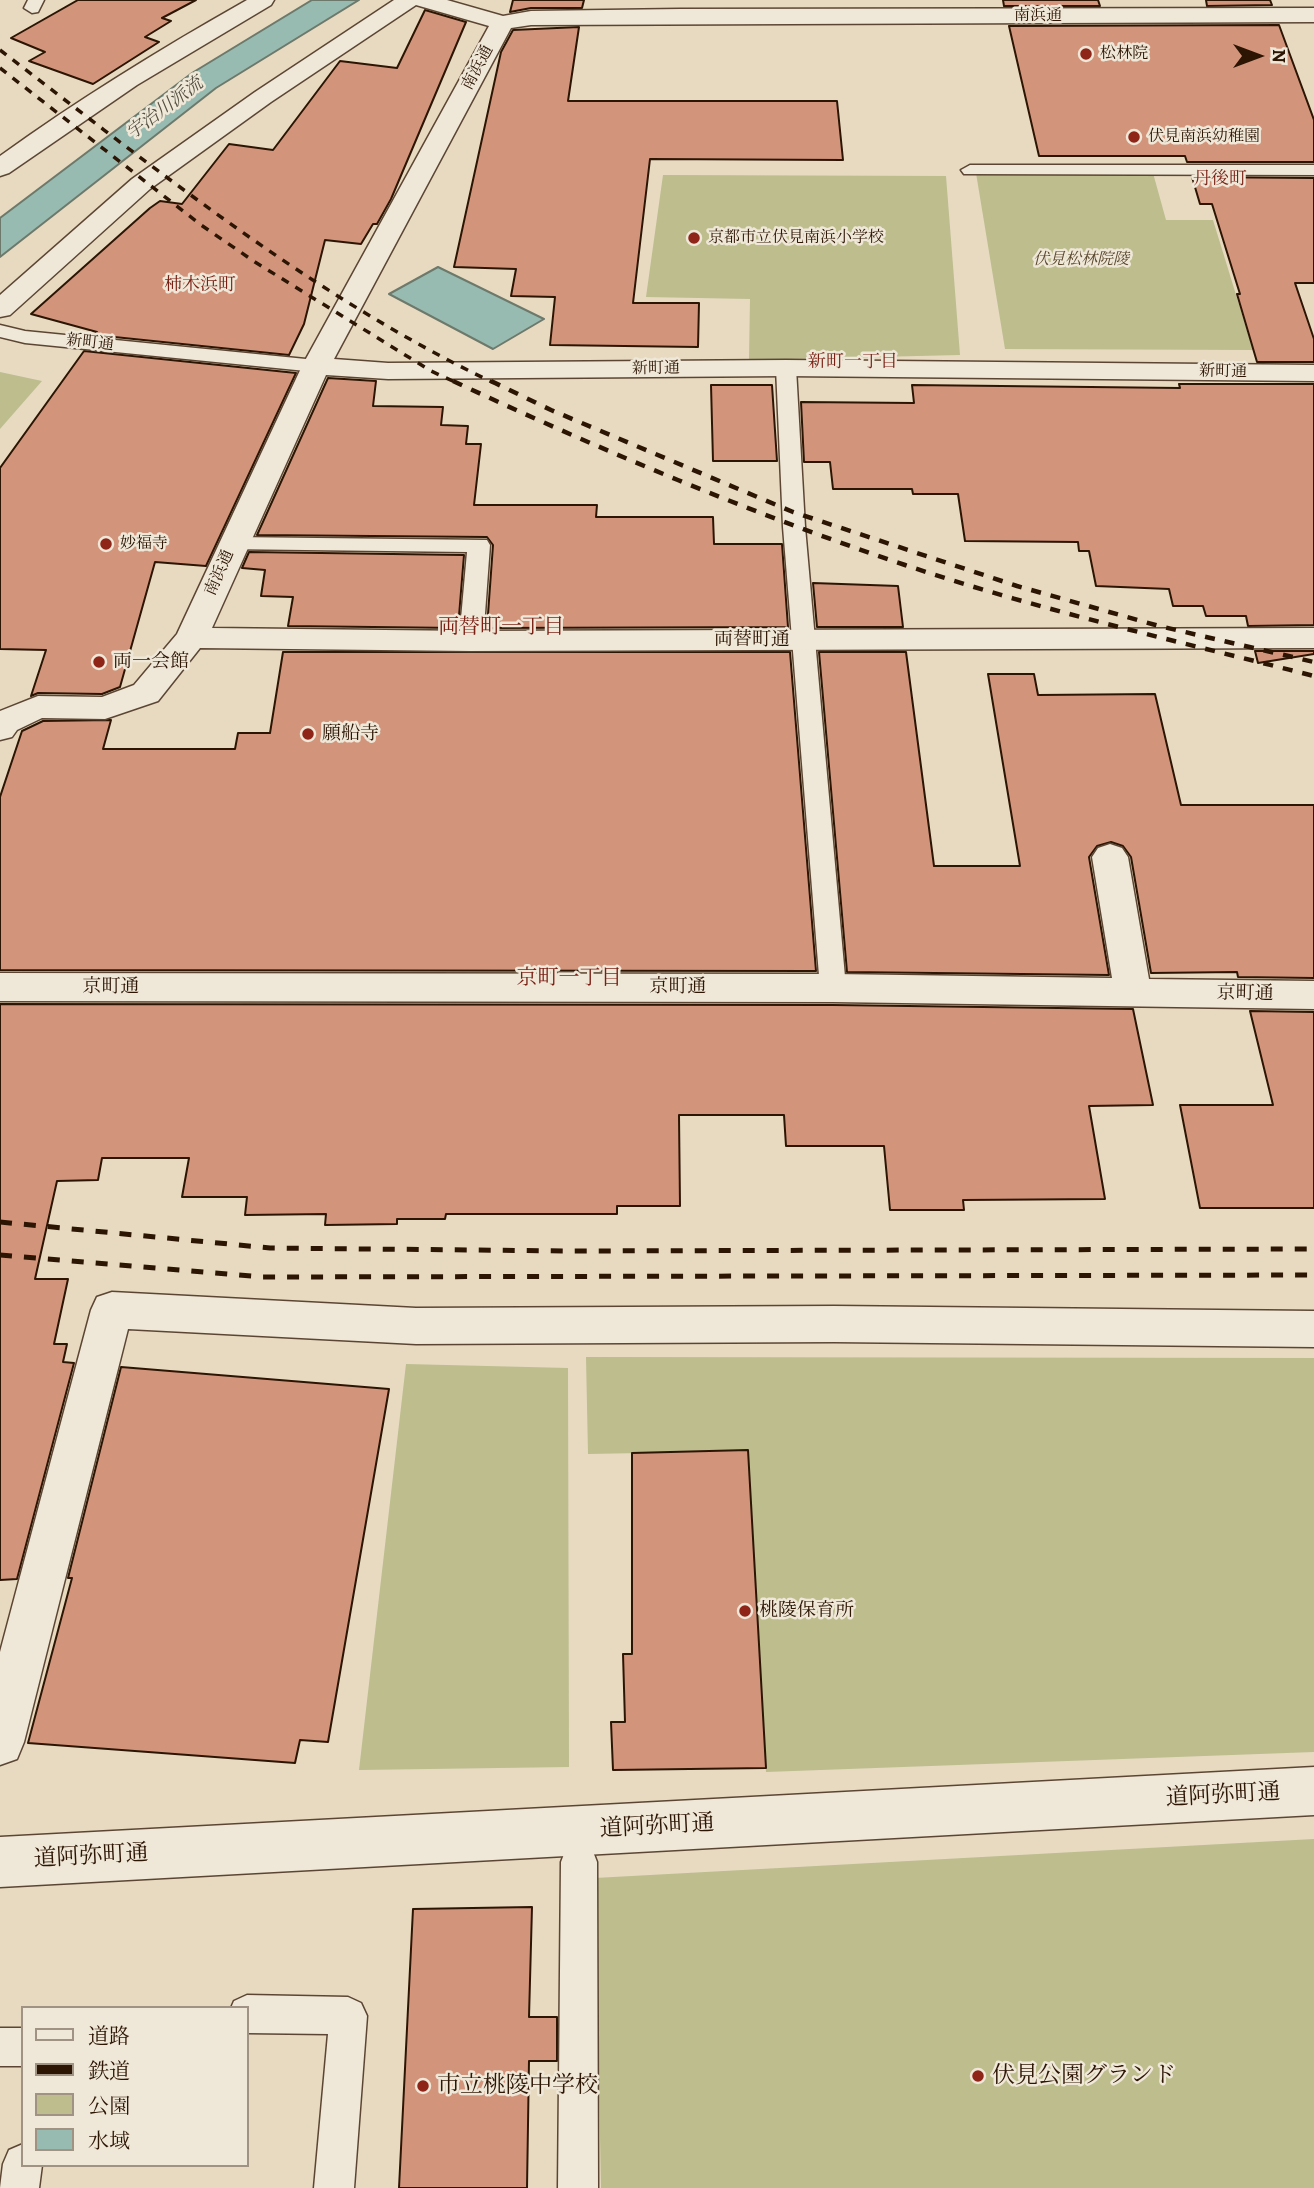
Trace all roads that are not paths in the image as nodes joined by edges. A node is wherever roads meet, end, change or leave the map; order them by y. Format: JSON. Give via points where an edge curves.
{"nodes":[{"id":1,"x":263,"y":0,"type":"edge"},
{"id":2,"x":409,"y":0,"type":"edge"},
{"id":3,"x":422,"y":0,"type":"edge"},
{"id":4,"x":1314,"y":15,"type":"edge"},
{"id":5,"x":502,"y":23,"type":"junction"},
{"id":6,"x":0,"y":168,"type":"edge"},
{"id":7,"x":970,"y":170,"type":"dead end"},
{"id":8,"x":1314,"y":170,"type":"edge"},
{"id":9,"x":0,"y":309,"type":"edge"},
{"id":10,"x":0,"y":331,"type":"edge"},
{"id":11,"x":316,"y":366,"type":"junction"},
{"id":12,"x":786,"y":368,"type":"junction"},
{"id":13,"x":1314,"y":373,"type":"edge"},
{"id":14,"x":232,"y":544,"type":"junction"},
{"id":15,"x":191,"y":638,"type":"junction"},
{"id":16,"x":1314,"y":638,"type":"edge"},
{"id":17,"x":804,"y":639,"type":"junction"},
{"id":18,"x":471,"y":641,"type":"junction"},
{"id":19,"x":0,"y":729,"type":"edge"},
{"id":20,"x":1110,"y":857,"type":"dead end"},
{"id":21,"x":0,"y":987,"type":"edge"},
{"id":22,"x":833,"y":988,"type":"junction"},
{"id":23,"x":1133,"y":992,"type":"junction"},
{"id":24,"x":1314,"y":995,"type":"edge"},
{"id":25,"x":1314,"y":1329,"type":"edge"},
{"id":26,"x":0,"y":1742,"type":"edge"},
{"id":27,"x":1314,"y":1791,"type":"edge"},
{"id":28,"x":0,"y":1862,"type":"edge"},
{"id":29,"x":579,"y":1862,"type":"dead end"},
{"id":30,"x":248,"y":2014,"type":"edge"},
{"id":31,"x":0,"y":2047,"type":"edge"},
{"id":32,"x":21,"y":2047,"type":"edge"},
{"id":33,"x":22,"y":2167,"type":"edge"},
{"id":34,"x":19,"y":2188,"type":"edge"},
{"id":35,"x":334,"y":2188,"type":"edge"},
{"id":36,"x":578,"y":2188,"type":"edge"}],
"edges":[{"from":1,"to":6,"type":"street","via":[[153,63]]},
{"from":2,"to":9,"type":"street","via":[[141,184]]},
{"from":3,"to":5,"type":"street"},
{"from":4,"to":5,"type":"street","name":"南浜通","via":[[680,16],[531,18]]},
{"from":5,"to":11,"type":"street","name":"南浜通"},
{"from":7,"to":8,"type":"lane"},
{"from":10,"to":11,"type":"lane","name":"新町通"},
{"from":11,"to":12,"type":"street","name":"新町通","via":[[388,371]]},
{"from":11,"to":14,"type":"street","name":"南浜通"},
{"from":12,"to":13,"type":"street","name":"新町通"},
{"from":12,"to":17,"type":"lane"},
{"from":14,"to":15,"type":"street","name":"南浜通"},
{"from":14,"to":18,"type":"lane","via":[[479,545]]},
{"from":15,"to":18,"type":"street","name":"両替町通"},
{"from":15,"to":19,"type":"street","name":"南浜通","via":[[146,692],[105,708],[38,707],[5,722]]},
{"from":16,"to":17,"type":"street","name":"両替町通"},
{"from":17,"to":18,"type":"street","name":"両替町通"},
{"from":17,"to":22,"type":"lane"},
{"from":20,"to":23,"type":"street"},
{"from":21,"to":22,"type":"street","name":"京町通"},
{"from":22,"to":23,"type":"street","name":"京町通"},
{"from":23,"to":24,"type":"street","name":"京町通"},
{"from":25,"to":26,"type":"street","via":[[416,1326],[111,1310]]},
{"from":27,"to":28,"type":"street","name":"道阿弥町通"},
{"from":29,"to":36,"type":"lane"},
{"from":30,"to":35,"type":"lane","via":[[348,2016]]},
{"from":31,"to":32,"type":"lane"},
{"from":33,"to":34,"type":"lane"}]}
